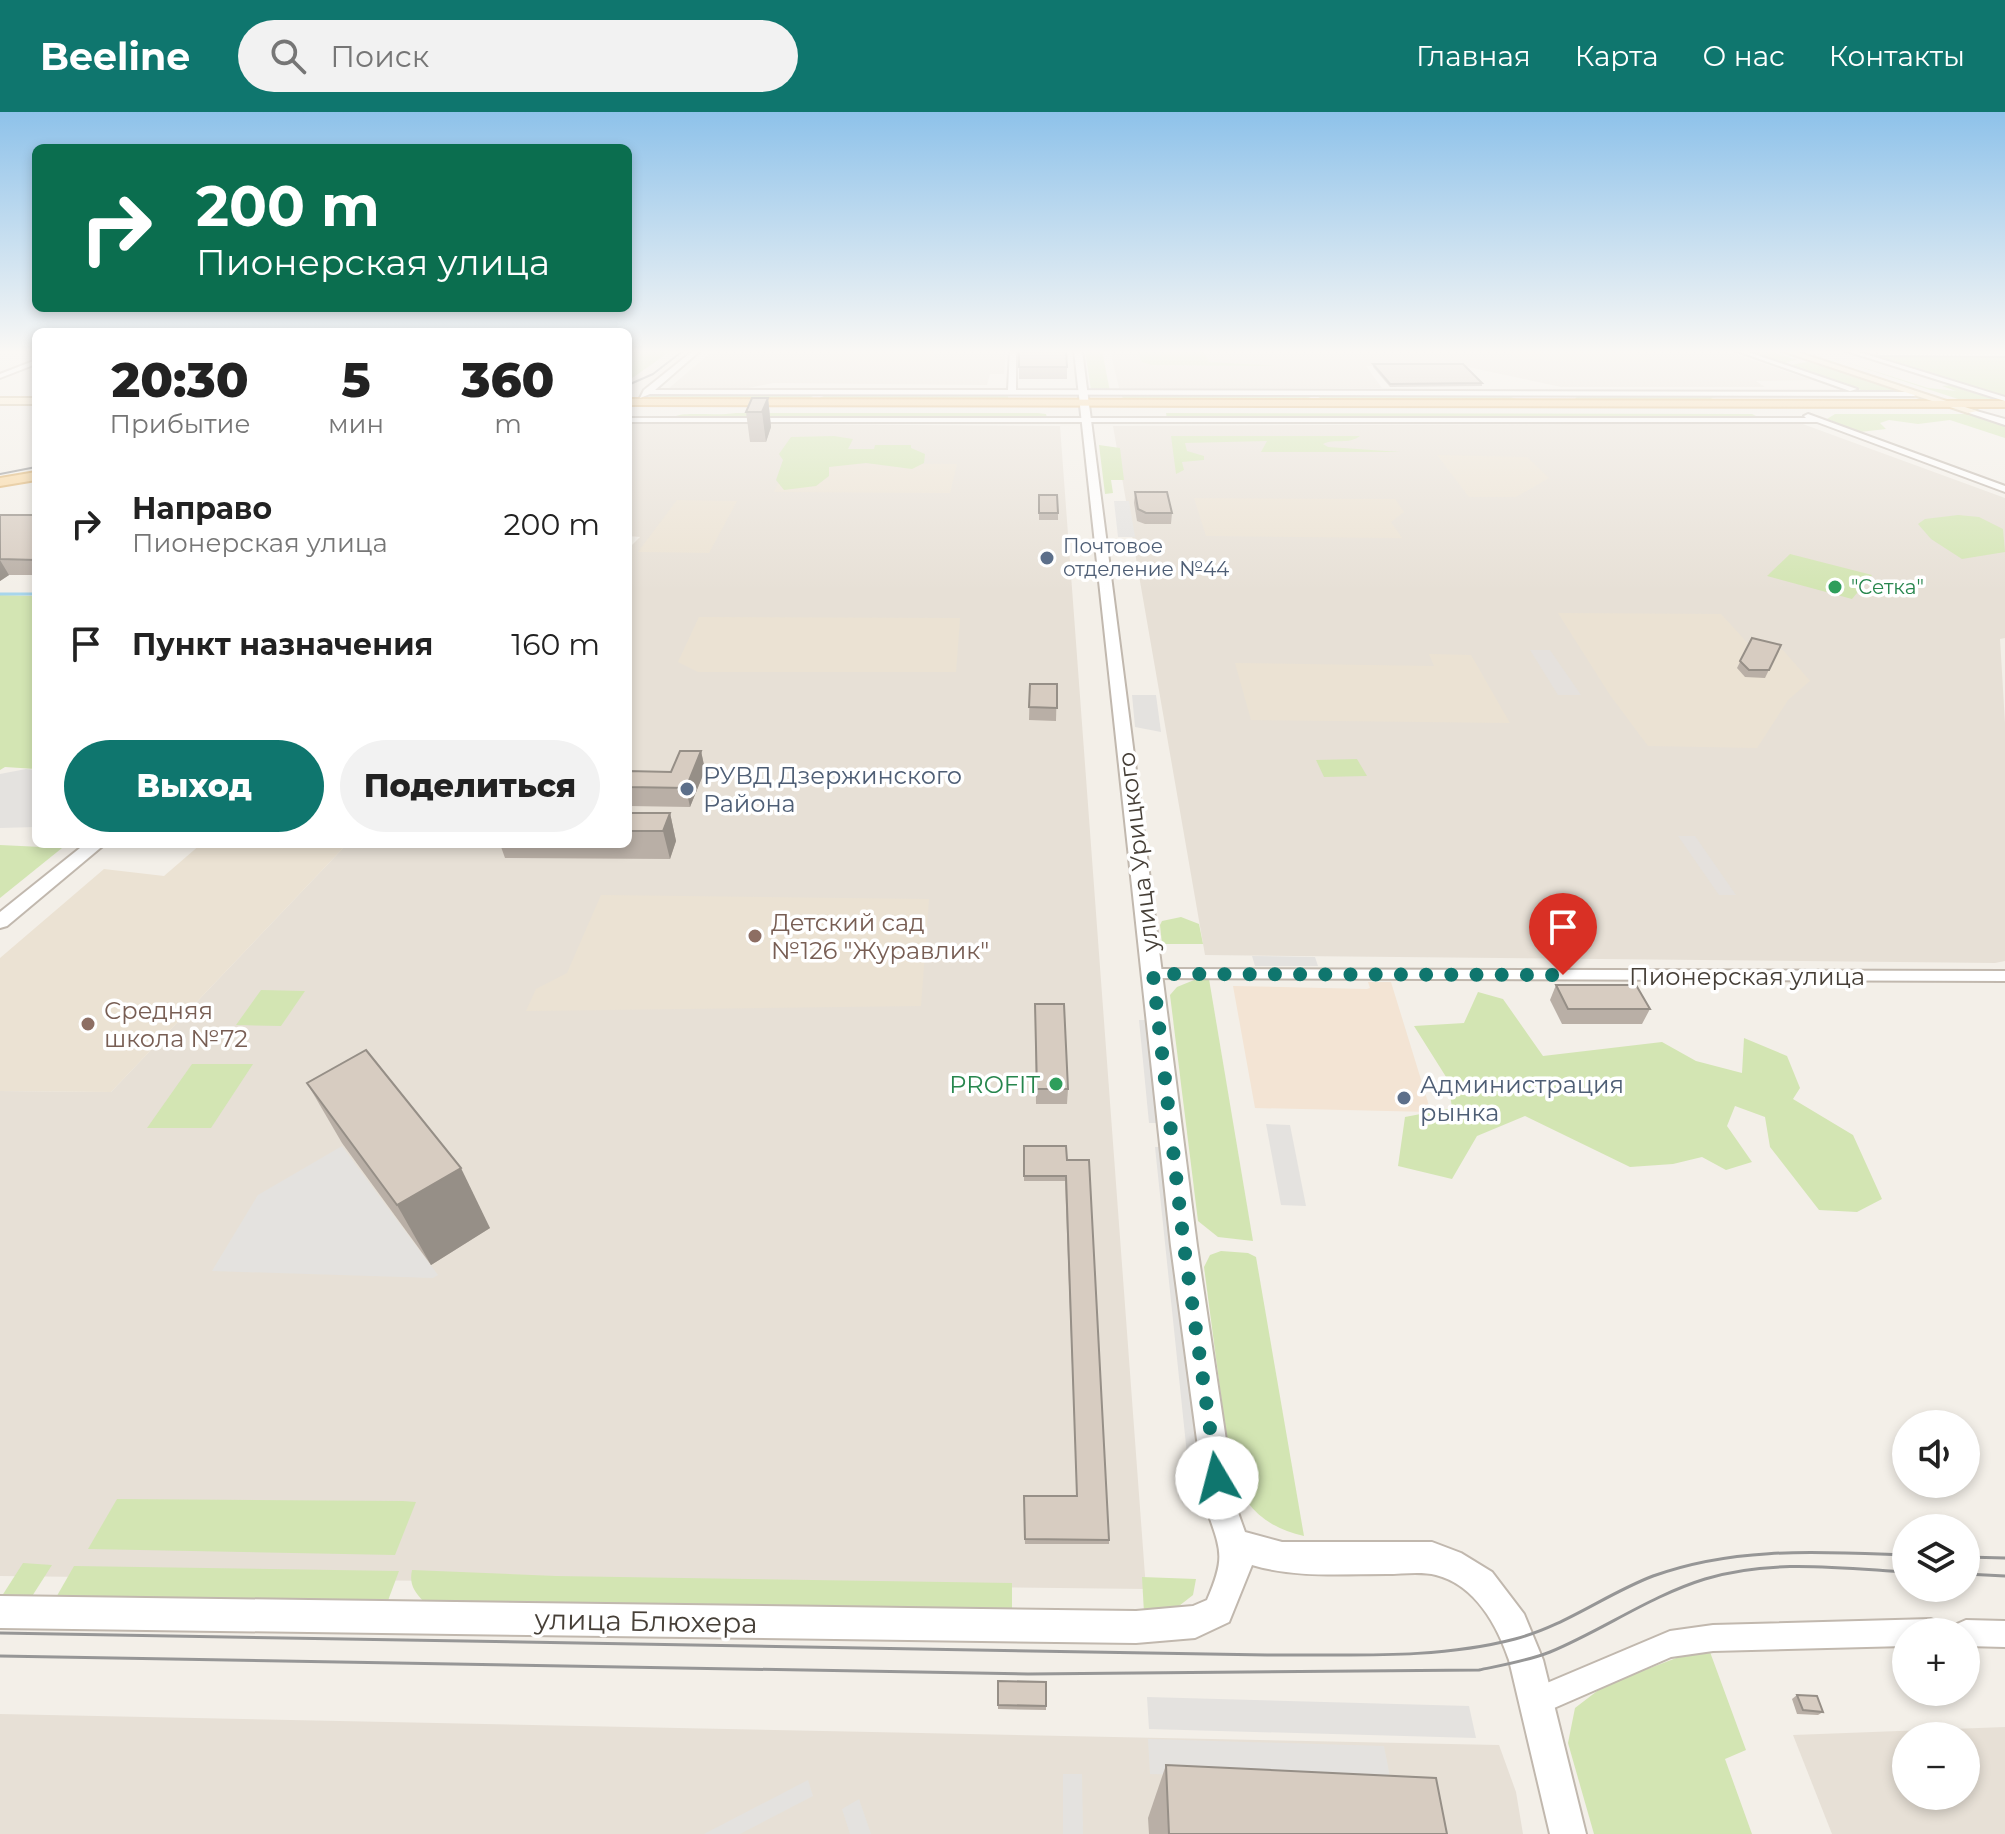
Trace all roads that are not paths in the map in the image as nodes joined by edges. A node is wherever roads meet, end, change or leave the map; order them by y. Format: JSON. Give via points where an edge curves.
{"nodes":[{"id":1,"x":1088,"y":430,"type":"edge"},
{"id":2,"x":1844,"y":430,"type":"edge"},
{"id":3,"x":32,"y":477,"type":"edge"},
{"id":4,"x":0,"y":482,"type":"edge"},
{"id":5,"x":2005,"y":489,"type":"edge"},
{"id":6,"x":91,"y":848,"type":"edge"},
{"id":7,"x":0,"y":922,"type":"edge"},
{"id":8,"x":1153,"y":974,"type":"junction"},
{"id":9,"x":2005,"y":976,"type":"edge"},
{"id":10,"x":1234,"y":1544,"type":"junction"},
{"id":11,"x":0,"y":1612,"type":"edge"},
{"id":12,"x":1892,"y":1633,"type":"edge"},
{"id":13,"x":1980,"y":1633,"type":"edge"},
{"id":14,"x":2005,"y":1634,"type":"edge"},
{"id":15,"x":1538,"y":1701,"type":"junction"},
{"id":16,"x":1568,"y":1834,"type":"edge"}],
"edges":[{"from":1,"to":8,"type":"street","name":"улица Урицкого"},
{"from":2,"to":5,"type":"street"},
{"from":3,"to":4,"type":"main road"},
{"from":6,"to":7,"type":"street"},
{"from":8,"to":9,"type":"street","name":"Пионерская улица"},
{"from":8,"to":10,"type":"street","name":"улица Урицкого","via":[[1221,1507]]},
{"from":10,"to":11,"type":"street","name":"улица Блюхера","via":[[1237,1567],[1218,1611],[1195,1622],[1136,1627]]},
{"from":10,"to":15,"type":"street","via":[[1282,1558],[1450,1562],[1492,1592],[1506,1613]]},
{"from":12,"to":15,"type":"street","via":[[1670,1644]]},
{"from":13,"to":14,"type":"street"},
{"from":15,"to":16,"type":"street"}]}
